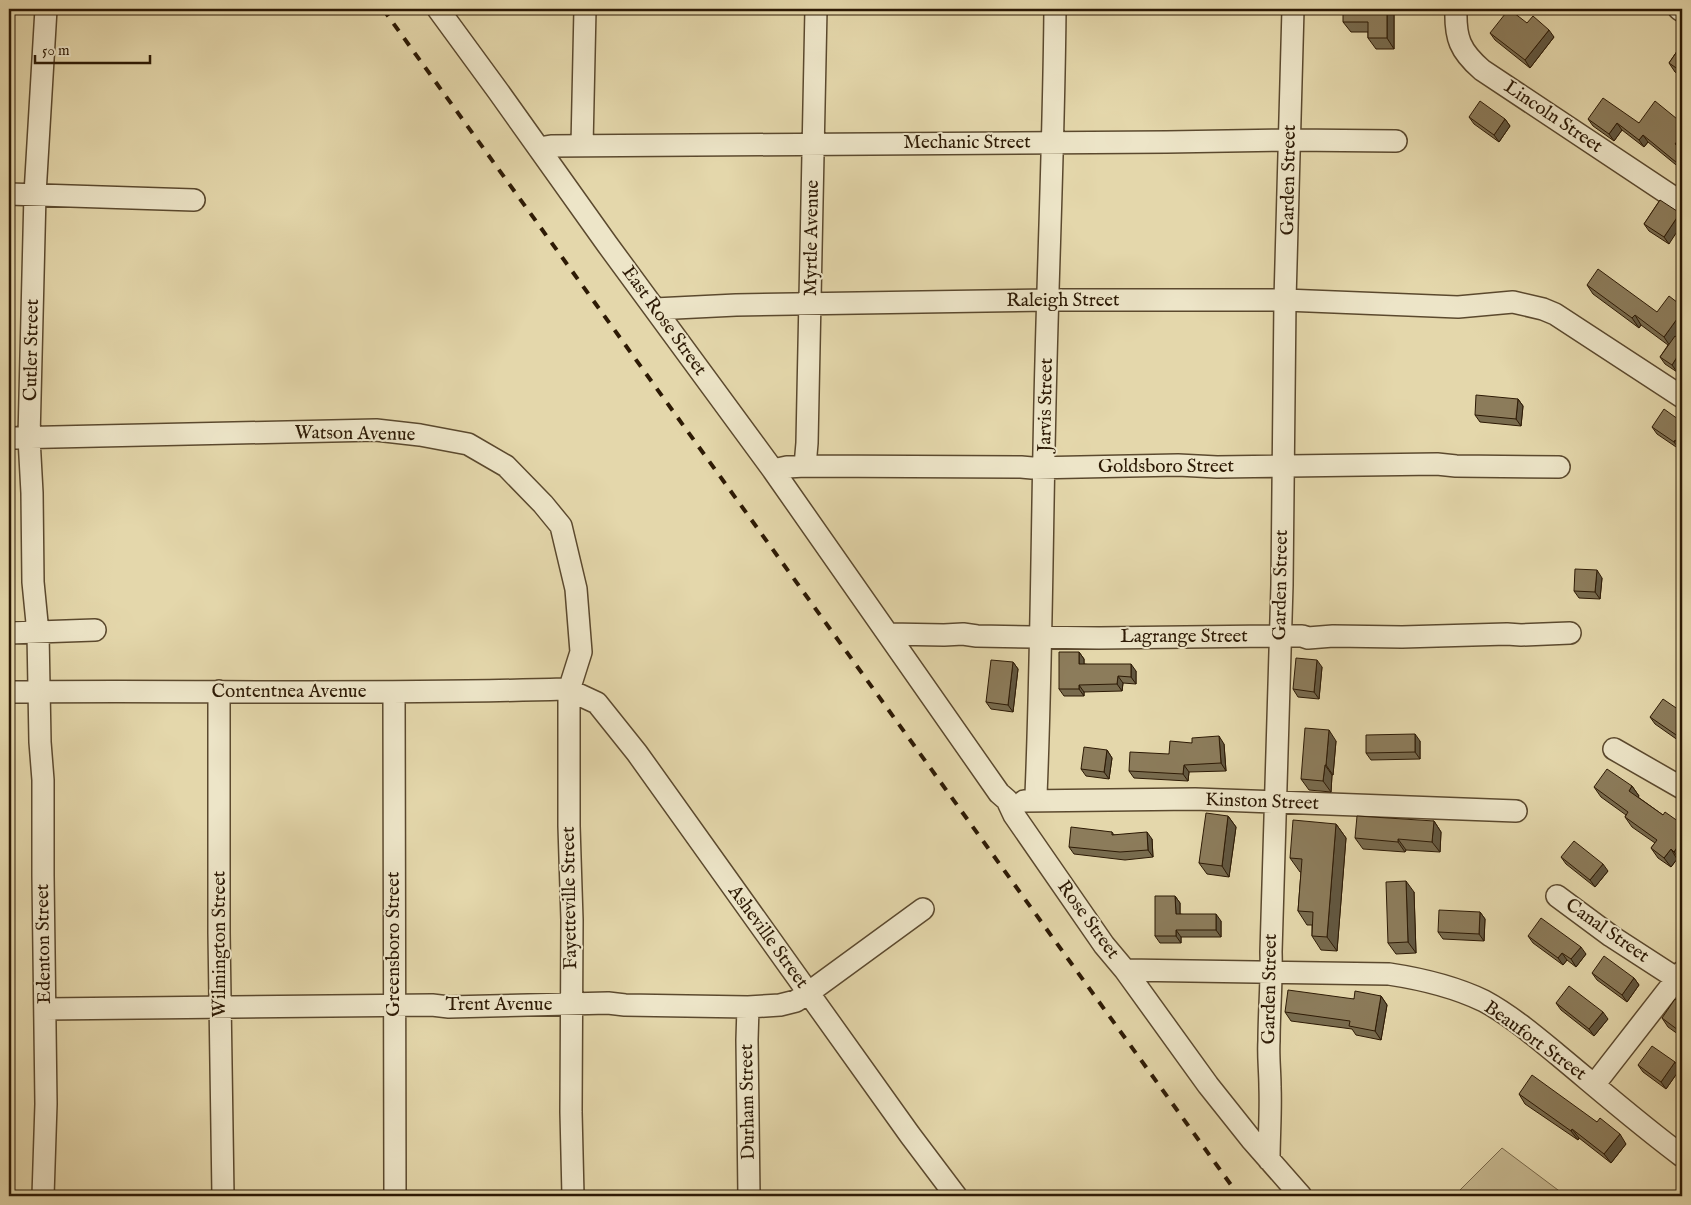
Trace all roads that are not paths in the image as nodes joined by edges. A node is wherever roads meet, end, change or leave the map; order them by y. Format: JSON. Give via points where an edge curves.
{"nodes":[{"id":1,"x":46,"y":9,"type":"edge"},
{"id":2,"x":438,"y":9,"type":"edge"},
{"id":3,"x":584,"y":9,"type":"edge"},
{"id":4,"x":816,"y":9,"type":"edge"},
{"id":5,"x":1055,"y":9,"type":"edge"},
{"id":6,"x":1293,"y":9,"type":"edge"},
{"id":7,"x":1456,"y":9,"type":"edge"},
{"id":8,"x":1290,"y":140,"type":"junction"},
{"id":9,"x":1396,"y":141,"type":"dead end"},
{"id":10,"x":1053,"y":142,"type":"junction"},
{"id":11,"x":814,"y":143,"type":"junction"},
{"id":12,"x":582,"y":146,"type":"junction"},
{"id":13,"x":539,"y":148,"type":"junction"},
{"id":14,"x":9,"y":194,"type":"edge"},
{"id":15,"x":35,"y":194,"type":"junction"},
{"id":16,"x":194,"y":200,"type":"dead end"},
{"id":17,"x":1682,"y":203,"type":"edge"},
{"id":18,"x":1048,"y":300,"type":"junction"},
{"id":19,"x":1285,"y":300,"type":"junction"},
{"id":20,"x":811,"y":304,"type":"junction"},
{"id":21,"x":655,"y":309,"type":"junction"},
{"id":22,"x":1682,"y":397,"type":"edge"},
{"id":23,"x":19,"y":438,"type":"edge"},
{"id":24,"x":805,"y":466,"type":"junction"},
{"id":25,"x":1283,"y":466,"type":"junction"},
{"id":26,"x":1044,"y":467,"type":"junction"},
{"id":27,"x":1559,"y":467,"type":"dead end"},
{"id":28,"x":773,"y":470,"type":"junction"},
{"id":29,"x":95,"y":630,"type":"dead end"},
{"id":30,"x":9,"y":633,"type":"edge"},
{"id":31,"x":38,"y":633,"type":"junction"},
{"id":32,"x":1570,"y":633,"type":"dead end"},
{"id":33,"x":888,"y":634,"type":"junction"},
{"id":34,"x":1041,"y":636,"type":"junction"},
{"id":35,"x":1280,"y":636,"type":"junction"},
{"id":36,"x":570,"y":690,"type":"junction"},
{"id":37,"x":219,"y":691,"type":"junction"},
{"id":38,"x":9,"y":692,"type":"edge"},
{"id":39,"x":38,"y":692,"type":"junction"},
{"id":40,"x":394,"y":692,"type":"junction"},
{"id":41,"x":1614,"y":749,"type":"dead end"},
{"id":42,"x":1682,"y":788,"type":"edge"},
{"id":43,"x":1007,"y":800,"type":"junction"},
{"id":44,"x":1039,"y":801,"type":"junction"},
{"id":45,"x":1275,"y":802,"type":"junction"},
{"id":46,"x":1516,"y":811,"type":"dead end"},
{"id":47,"x":1557,"y":896,"type":"dead end"},
{"id":48,"x":923,"y":909,"type":"dead end"},
{"id":49,"x":1125,"y":970,"type":"junction"},
{"id":50,"x":1272,"y":972,"type":"junction"},
{"id":51,"x":1681,"y":978,"type":"edge"},
{"id":52,"x":808,"y":992,"type":"junction"},
{"id":53,"x":572,"y":1005,"type":"junction"},
{"id":54,"x":395,"y":1006,"type":"junction"},
{"id":55,"x":220,"y":1007,"type":"junction"},
{"id":56,"x":748,"y":1007,"type":"junction"},
{"id":57,"x":45,"y":1009,"type":"junction"},
{"id":58,"x":1594,"y":1085,"type":"junction"},
{"id":59,"x":1682,"y":1156,"type":"edge"},
{"id":60,"x":1269,"y":1160,"type":"junction"},
{"id":61,"x":43,"y":1196,"type":"edge"},
{"id":62,"x":223,"y":1196,"type":"edge"},
{"id":63,"x":395,"y":1196,"type":"edge"},
{"id":64,"x":573,"y":1196,"type":"edge"},
{"id":65,"x":750,"y":1196,"type":"edge"},
{"id":66,"x":956,"y":1196,"type":"edge"},
{"id":67,"x":1300,"y":1196,"type":"edge"}],
"edges":[{"from":1,"to":15,"type":"street","name":"Cutler Street"},
{"from":2,"to":13,"type":"street","name":"East Rose Street"},
{"from":3,"to":12,"type":"street"},
{"from":4,"to":11,"type":"street","name":"Myrtle Avenue"},
{"from":5,"to":10,"type":"street","name":"Jarvis Street"},
{"from":6,"to":8,"type":"street","name":"Garden Street"},
{"from":7,"to":17,"type":"street","name":"Lincoln Street","via":[[1457,38],[1471,61]]},
{"from":8,"to":9,"type":"street","name":"Mechanic Street"},
{"from":8,"to":10,"type":"street","name":"Mechanic Street"},
{"from":8,"to":19,"type":"street","name":"Garden Street"},
{"from":10,"to":11,"type":"street","name":"Mechanic Street"},
{"from":10,"to":18,"type":"street","name":"Jarvis Street"},
{"from":11,"to":12,"type":"street","name":"Mechanic Street"},
{"from":11,"to":20,"type":"street","name":"Myrtle Avenue"},
{"from":12,"to":13,"type":"street","name":"Mechanic Street"},
{"from":13,"to":21,"type":"street","name":"East Rose Street"},
{"from":14,"to":15,"type":"street"},
{"from":15,"to":16,"type":"street"},
{"from":15,"to":23,"type":"street","name":"Cutler Street"},
{"from":18,"to":19,"type":"street","name":"Raleigh Street"},
{"from":18,"to":20,"type":"street","name":"Raleigh Street"},
{"from":18,"to":26,"type":"street","name":"Jarvis Street"},
{"from":19,"to":22,"type":"street","name":"Raleigh Street","via":[[1449,306],[1513,302],[1543,309]]},
{"from":19,"to":25,"type":"street","name":"Garden Street"},
{"from":20,"to":21,"type":"street","name":"Raleigh Street"},
{"from":20,"to":24,"type":"street","name":"Myrtle Avenue"},
{"from":21,"to":28,"type":"street","name":"East Rose Street"},
{"from":23,"to":31,"type":"street","name":"Cutler Street","via":[[32,493],[33,582]]},
{"from":23,"to":36,"type":"street","name":"Watson Avenue","via":[[376,430],[420,434],[468,444],[506,466],[561,526],[576,589],[581,652]]},
{"from":24,"to":26,"type":"street","name":"Goldsboro Street"},
{"from":24,"to":28,"type":"street","name":"Goldsboro Street"},
{"from":25,"to":26,"type":"street","name":"Goldsboro Street"},
{"from":25,"to":27,"type":"street","name":"Goldsboro Street","via":[[1437,464]]},
{"from":25,"to":35,"type":"street","name":"Garden Street"},
{"from":26,"to":34,"type":"street","name":"Jarvis Street"},
{"from":28,"to":33,"type":"street","name":"East Rose Street"},
{"from":29,"to":31,"type":"street"},
{"from":30,"to":31,"type":"street"},
{"from":31,"to":39,"type":"street","name":"Cutler Street"},
{"from":32,"to":35,"type":"street","name":"Lagrange Street"},
{"from":33,"to":34,"type":"street","name":"Lagrange Street"},
{"from":33,"to":43,"type":"street","name":"Rose Street"},
{"from":34,"to":35,"type":"street","name":"Lagrange Street"},
{"from":34,"to":44,"type":"street","name":"Jarvis Street","via":[[1036,795]]},
{"from":35,"to":45,"type":"street","name":"Garden Street"},
{"from":36,"to":40,"type":"street","name":"Contentnea Avenue"},
{"from":36,"to":52,"type":"street","name":"Asheville Street","via":[[597,703],[637,753]]},
{"from":36,"to":53,"type":"street","name":"Fayetteville Street"},
{"from":37,"to":39,"type":"street","name":"Contentnea Avenue"},
{"from":37,"to":40,"type":"street","name":"Contentnea Avenue"},
{"from":37,"to":55,"type":"street","name":"Wilmington Street"},
{"from":38,"to":39,"type":"street","name":"Contentnea Avenue"},
{"from":39,"to":57,"type":"street","name":"Edenton Street","via":[[43,780]]},
{"from":40,"to":54,"type":"street","name":"Greensboro Street"},
{"from":41,"to":42,"type":"street"},
{"from":43,"to":44,"type":"street","name":"Kinston Street"},
{"from":43,"to":49,"type":"street","name":"Rose Street","via":[[1104,945]]},
{"from":44,"to":45,"type":"street","name":"Kinston Street","via":[[1195,799]]},
{"from":45,"to":46,"type":"street","name":"Kinston Street"},
{"from":45,"to":50,"type":"street","name":"Garden Street"},
{"from":47,"to":51,"type":"street","name":"Canal Street","via":[[1585,918]]},
{"from":48,"to":52,"type":"street","name":"Trent Avenue"},
{"from":49,"to":50,"type":"street","name":"Beaufort Street"},
{"from":49,"to":60,"type":"street","name":"Rose Street","via":[[1203,1079]]},
{"from":50,"to":58,"type":"street","name":"Beaufort Street","via":[[1389,974],[1453,988],[1499,1011]]},
{"from":50,"to":60,"type":"street","name":"Garden Street","via":[[1268,1063]]},
{"from":51,"to":58,"type":"street"},
{"from":52,"to":56,"type":"street","name":"Trent Avenue","via":[[780,1005]]},
{"from":52,"to":66,"type":"street","name":"Asheville Street"},
{"from":53,"to":54,"type":"street","name":"Trent Avenue"},
{"from":53,"to":56,"type":"street","name":"Trent Avenue"},
{"from":53,"to":64,"type":"street","name":"Fayetteville Street"},
{"from":54,"to":55,"type":"street","name":"Trent Avenue"},
{"from":54,"to":63,"type":"street","name":"Greensboro Street"},
{"from":55,"to":57,"type":"street","name":"Trent Avenue"},
{"from":55,"to":62,"type":"street","name":"Wilmington Street"},
{"from":56,"to":65,"type":"street","name":"Durham Street"},
{"from":57,"to":61,"type":"street","name":"Edenton Street"},
{"from":58,"to":59,"type":"street","name":"Beaufort Street"},
{"from":60,"to":67,"type":"street","name":"Rose Street"}]}
